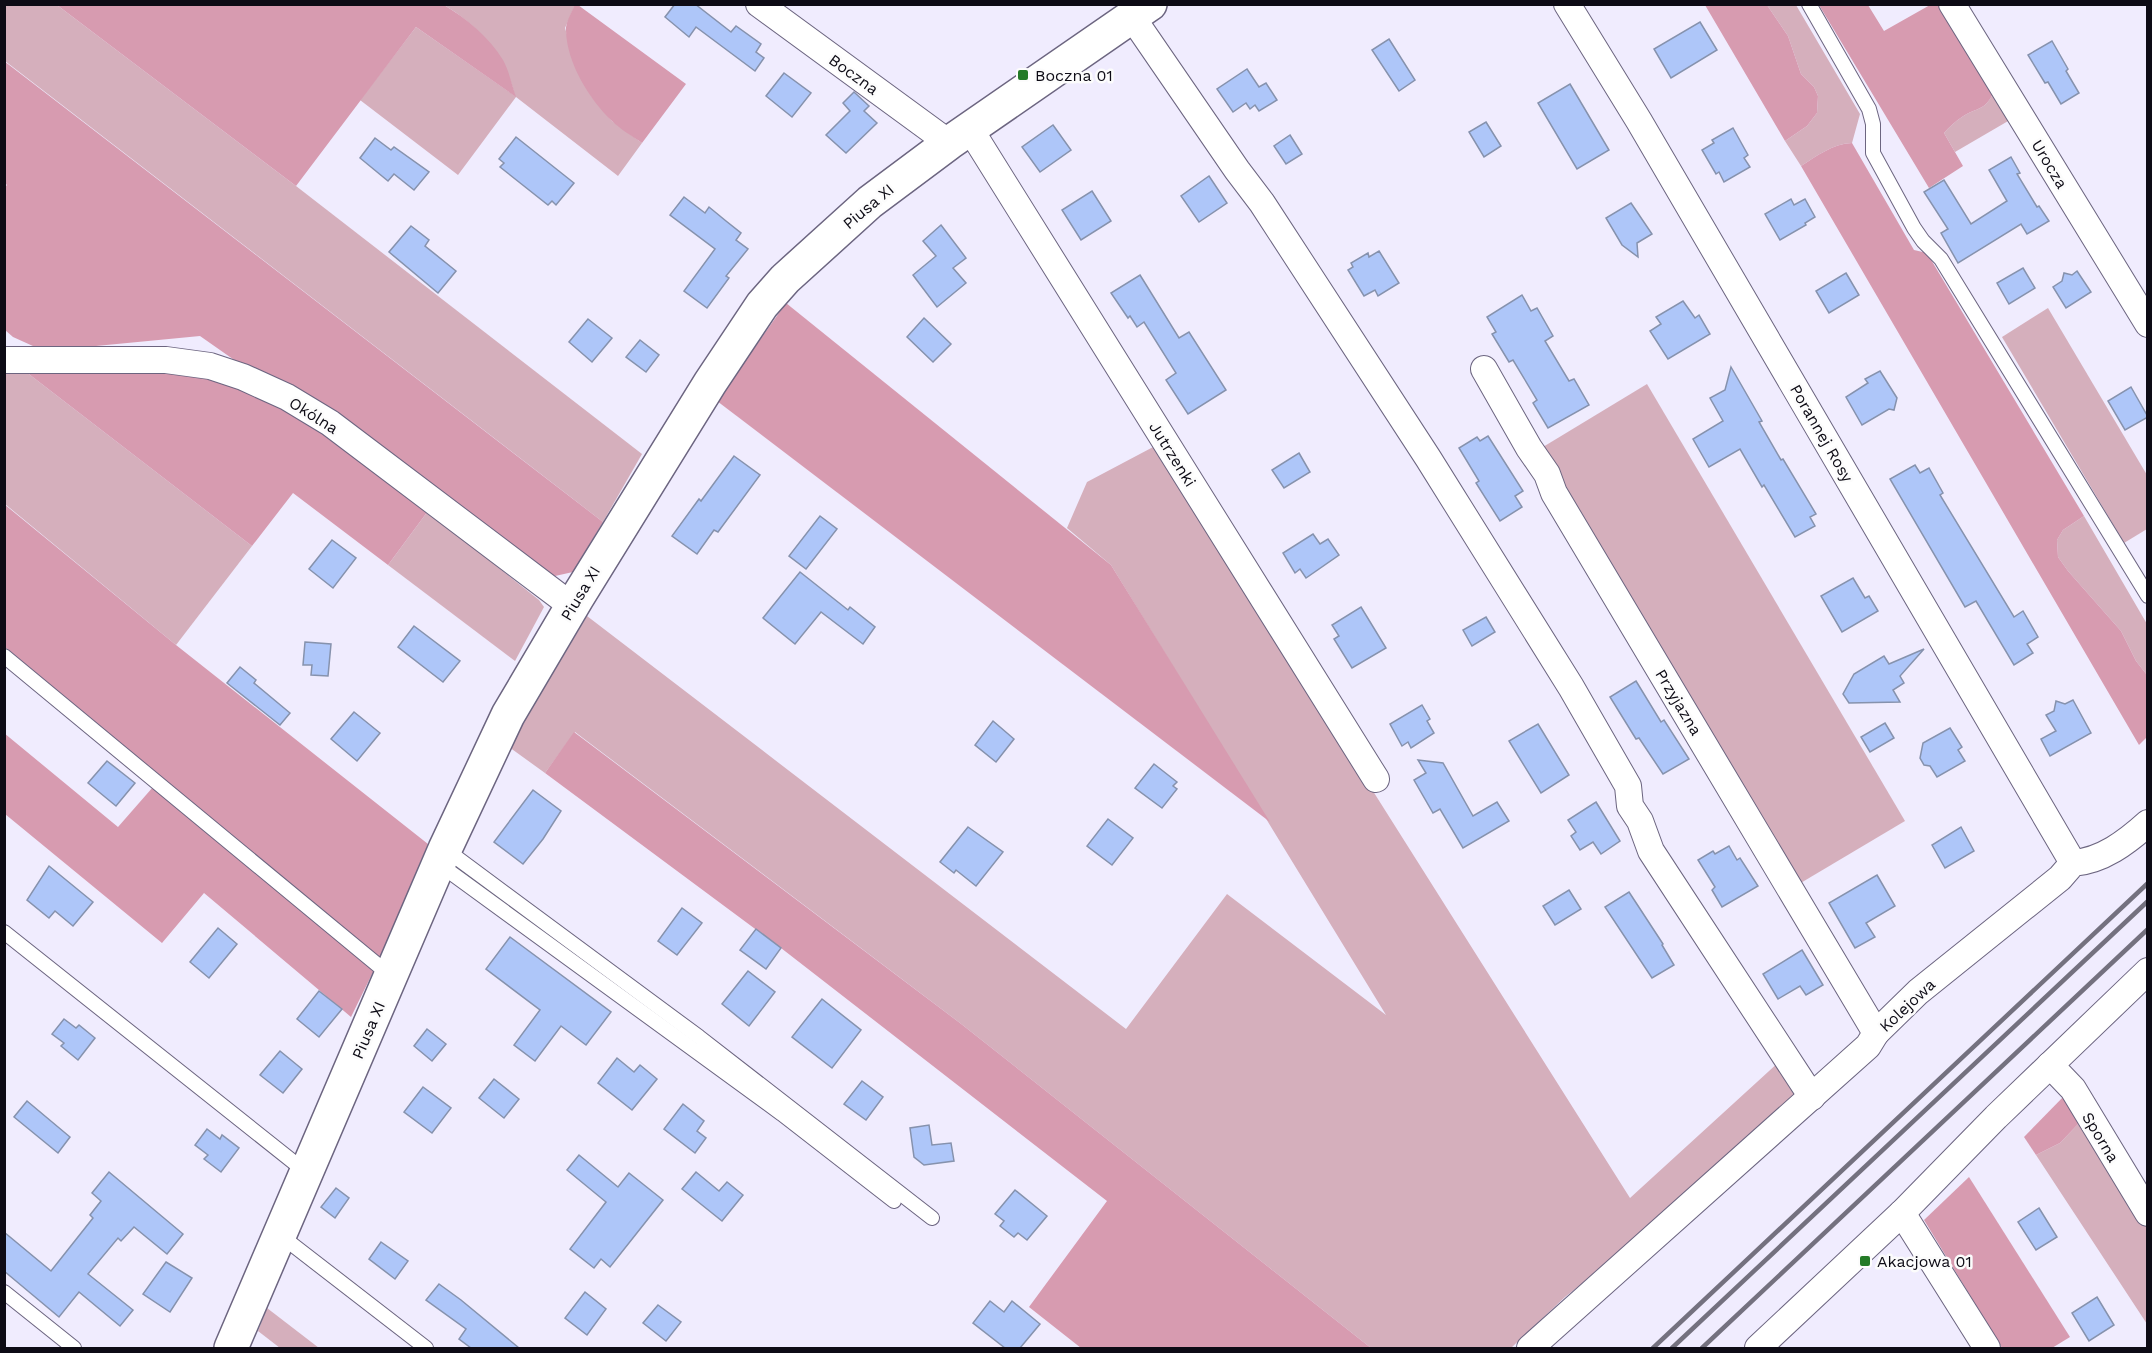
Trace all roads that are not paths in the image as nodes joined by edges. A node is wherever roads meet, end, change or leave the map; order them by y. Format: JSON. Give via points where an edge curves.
{"nodes":[{"id":1,"x":759,"y":4,"type":"edge"},
{"id":2,"x":1568,"y":4,"type":"edge"},
{"id":3,"x":1809,"y":4,"type":"edge"},
{"id":4,"x":1952,"y":4,"type":"edge"},
{"id":5,"x":1141,"y":11,"type":"edge"},
{"id":6,"x":959,"y":136,"type":"junction"},
{"id":7,"x":2148,"y":324,"type":"edge"},
{"id":8,"x":4,"y":360,"type":"edge"},
{"id":9,"x":1484,"y":369,"type":"dead end"},
{"id":10,"x":2148,"y":596,"type":"edge"},
{"id":11,"x":572,"y":606,"type":"junction"},
{"id":12,"x":4,"y":656,"type":"edge"},
{"id":13,"x":1376,"y":779,"type":"dead end"},
{"id":14,"x":2148,"y":823,"type":"edge"},
{"id":15,"x":442,"y":857,"type":"junction"},
{"id":16,"x":2073,"y":863,"type":"junction"},
{"id":17,"x":4,"y":932,"type":"edge"},
{"id":18,"x":2148,"y":971,"type":"edge"},
{"id":19,"x":391,"y":976,"type":"junction"},
{"id":20,"x":1876,"y":1033,"type":"junction"},
{"id":21,"x":2050,"y":1065,"type":"junction"},
{"id":22,"x":1812,"y":1097,"type":"junction"},
{"id":23,"x":308,"y":1173,"type":"junction"},
{"id":24,"x":894,"y":1201,"type":"dead end"},
{"id":25,"x":1902,"y":1213,"type":"junction"},
{"id":26,"x":2148,"y":1213,"type":"edge"},
{"id":27,"x":932,"y":1218,"type":"dead end"},
{"id":28,"x":280,"y":1235,"type":"junction"},
{"id":29,"x":4,"y":1292,"type":"edge"},
{"id":30,"x":74,"y":1348,"type":"edge"},
{"id":31,"x":231,"y":1348,"type":"edge"},
{"id":32,"x":426,"y":1348,"type":"edge"},
{"id":33,"x":1530,"y":1348,"type":"edge"},
{"id":34,"x":1758,"y":1348,"type":"edge"},
{"id":35,"x":1987,"y":1348,"type":"edge"}],
"edges":[{"from":1,"to":6,"type":"street","name":"Boczna"},
{"from":2,"to":16,"type":"street","name":"Porannej Rosy"},
{"from":3,"to":10,"type":"lane","via":[[1869,109],[1873,153],[1914,228],[1941,259]]},
{"from":4,"to":7,"type":"street","name":"Urocza"},
{"from":5,"to":6,"type":"street","name":"Piusa XI"},
{"from":5,"to":22,"type":"street","via":[[1565,677],[1628,786],[1630,806],[1651,851]]},
{"from":6,"to":11,"type":"street","name":"Piusa XI","via":[[870,202],[762,305]]},
{"from":6,"to":13,"type":"street","name":"Jutrzenki"},
{"from":8,"to":11,"type":"street","name":"Okólna","via":[[166,360],[210,366],[243,377],[330,423]]},
{"from":9,"to":20,"type":"street","name":"Przyjazna"},
{"from":11,"to":15,"type":"street","name":"Piusa XI","via":[[508,715]]},
{"from":12,"to":19,"type":"lane"},
{"from":14,"to":16,"type":"street","via":[[2107,853]]},
{"from":15,"to":19,"type":"street","name":"Piusa XI"},
{"from":15,"to":24,"type":"lane"},
{"from":15,"to":27,"type":"lane","via":[[699,1037]]},
{"from":16,"to":20,"type":"street","name":"Kolejowa","via":[[2060,878],[1918,992]]},
{"from":17,"to":23,"type":"lane"},
{"from":18,"to":21,"type":"street"},
{"from":19,"to":23,"type":"street","name":"Piusa XI"},
{"from":20,"to":22,"type":"street","name":"Kolejowa","via":[[1868,1046]]},
{"from":21,"to":25,"type":"street"},
{"from":21,"to":26,"type":"street","name":"Sporna","via":[[2073,1089]]},
{"from":22,"to":33,"type":"street","name":"Kolejowa"},
{"from":23,"to":28,"type":"street","name":"Piusa XI"},
{"from":25,"to":34,"type":"street"},
{"from":25,"to":35,"type":"street"},
{"from":28,"to":31,"type":"street","name":"Piusa XI"},
{"from":28,"to":32,"type":"lane"},
{"from":29,"to":30,"type":"lane"}]}
